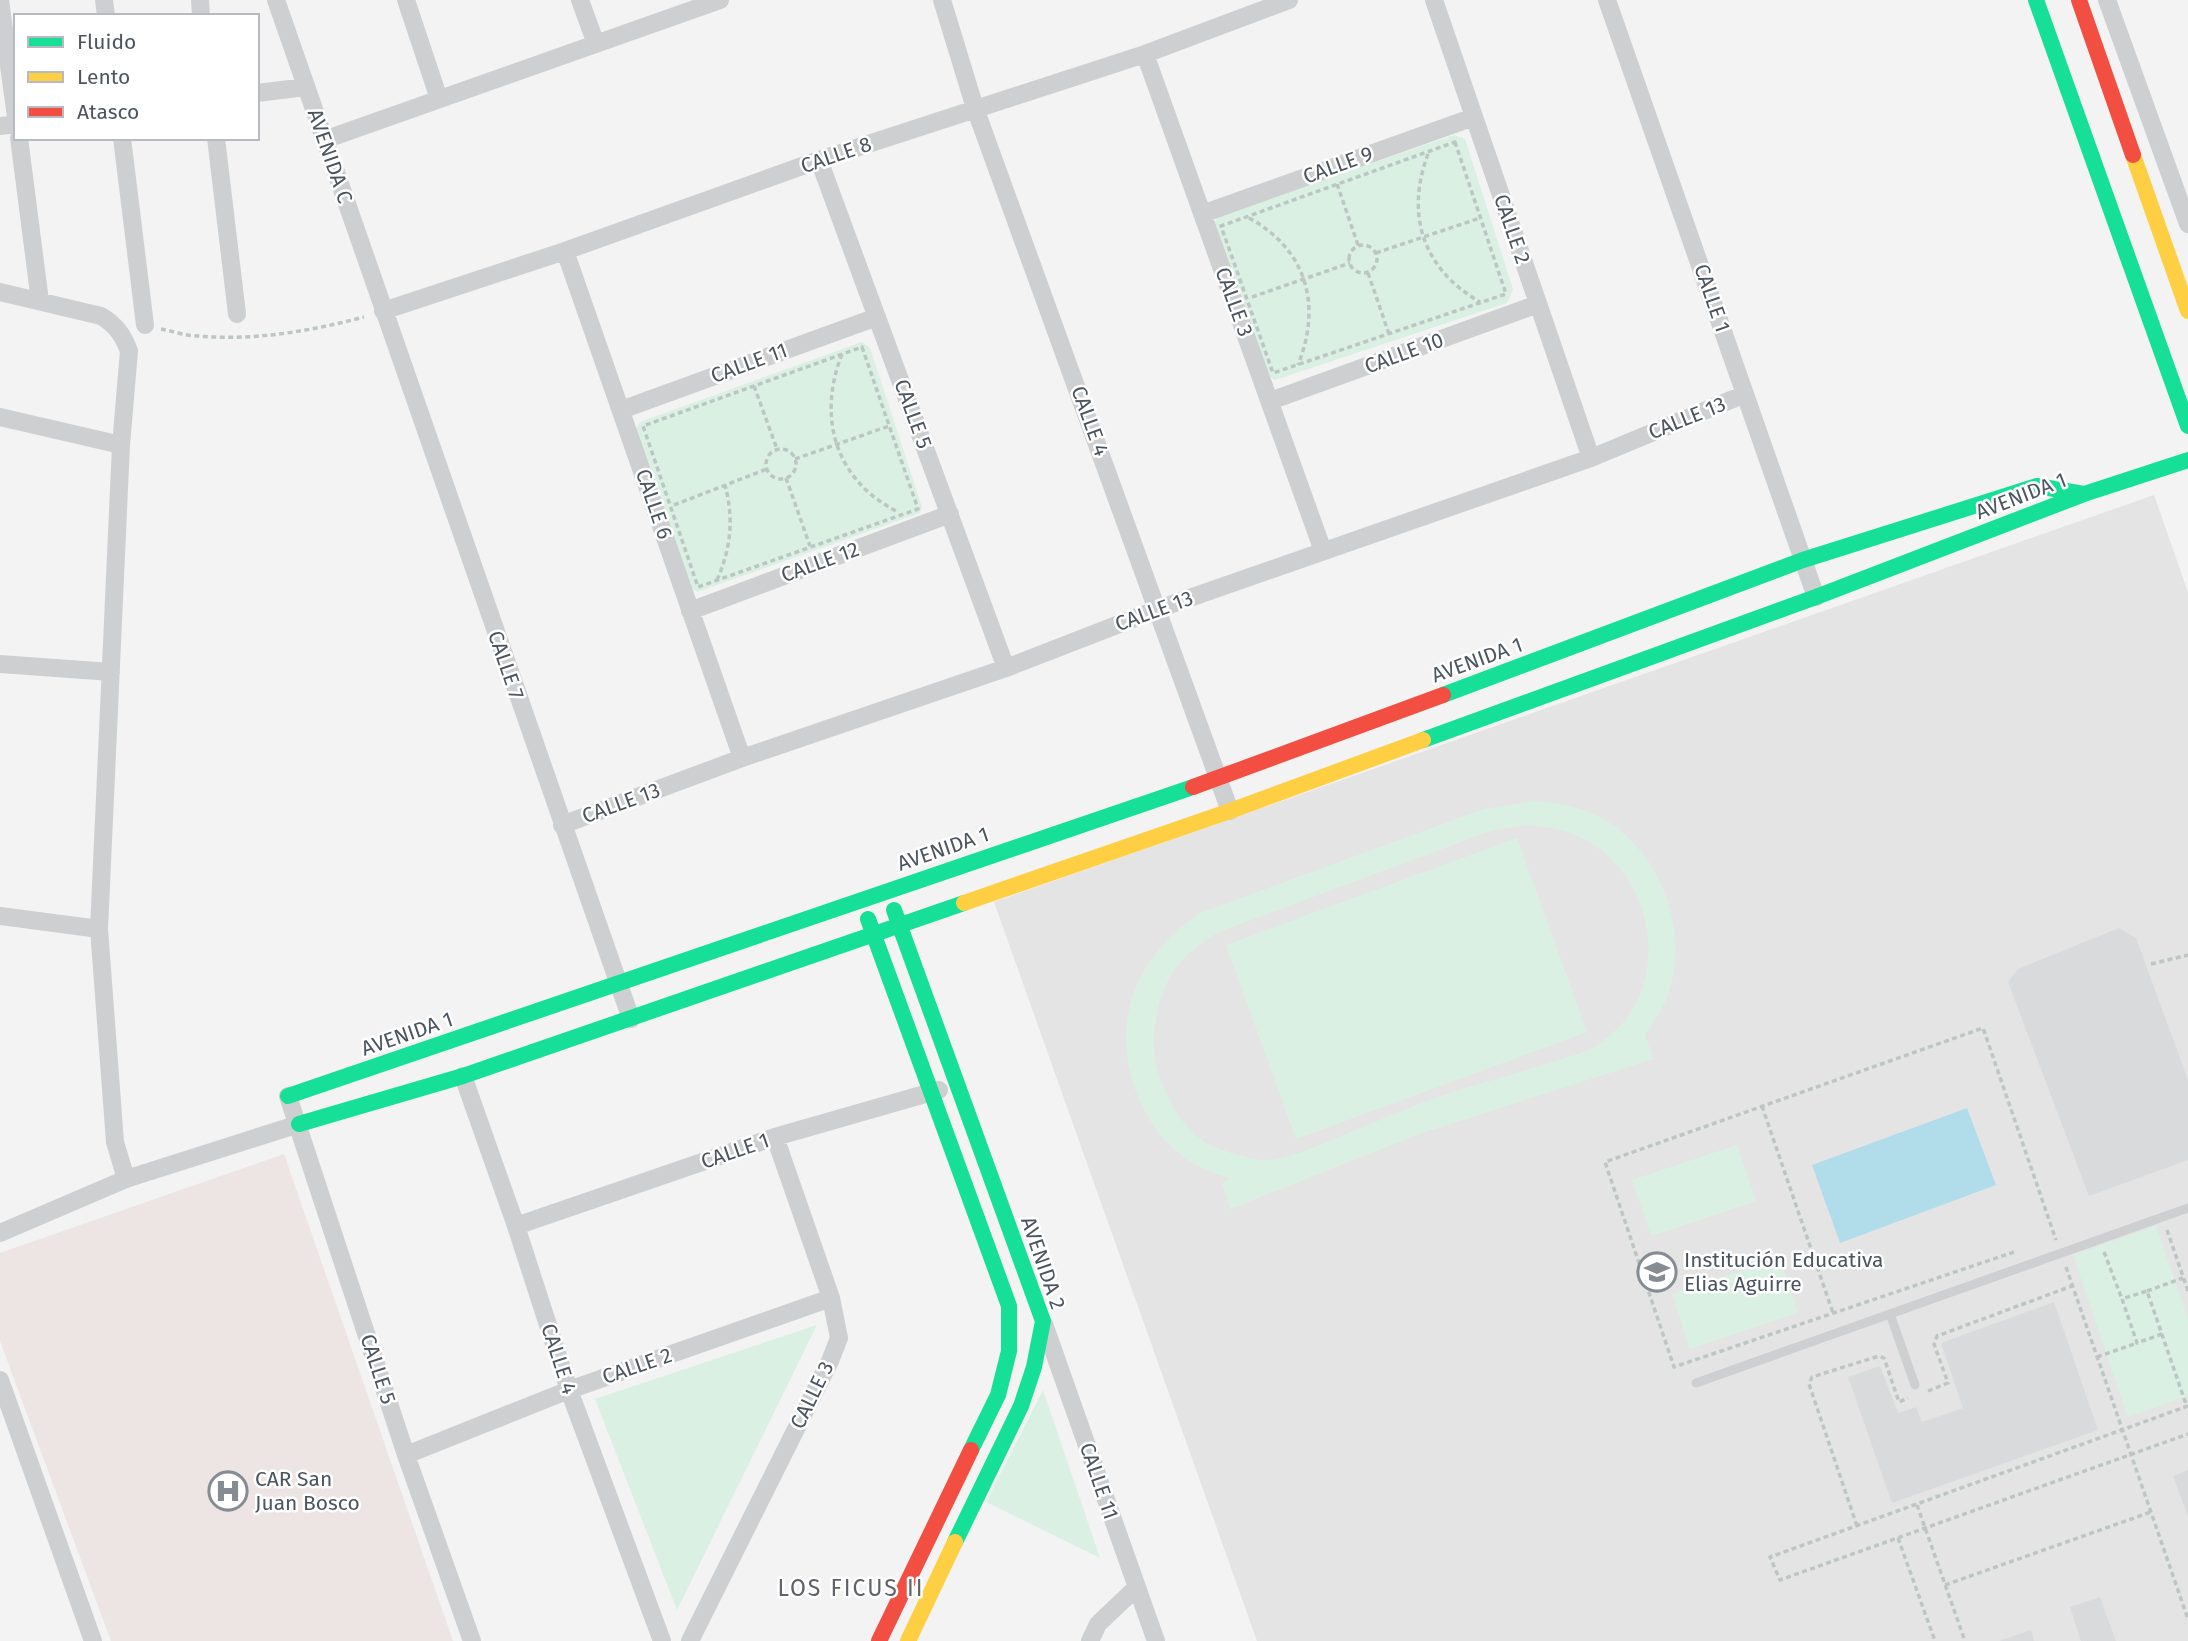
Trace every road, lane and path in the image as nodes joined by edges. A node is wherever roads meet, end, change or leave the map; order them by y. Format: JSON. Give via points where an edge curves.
{"nodes":[{"id":1,"x":0,"y":0,"type":"edge"},
{"id":2,"x":276,"y":0,"type":"edge"},
{"id":3,"x":406,"y":0,"type":"edge"},
{"id":4,"x":580,"y":0,"type":"edge"},
{"id":5,"x":720,"y":0,"type":"edge"},
{"id":6,"x":942,"y":0,"type":"edge"},
{"id":7,"x":1289,"y":0,"type":"edge"},
{"id":8,"x":1434,"y":0,"type":"edge"},
{"id":9,"x":1608,"y":0,"type":"edge"},
{"id":10,"x":2036,"y":0,"type":"edge"},
{"id":11,"x":2079,"y":0,"type":"edge"},
{"id":12,"x":2107,"y":0,"type":"edge"},
{"id":13,"x":2,"y":33,"type":"edge"},
{"id":14,"x":596,"y":44,"type":"junction"},
{"id":15,"x":1145,"y":54,"type":"junction"},
{"id":16,"x":306,"y":87,"type":"junction"},
{"id":17,"x":259,"y":93,"type":"edge"},
{"id":18,"x":439,"y":99,"type":"junction"},
{"id":19,"x":14,"y":105,"type":"edge"},
{"id":20,"x":975,"y":108,"type":"junction"},
{"id":21,"x":1474,"y":117,"type":"junction"},
{"id":22,"x":19,"y":140,"type":"edge"},
{"id":23,"x":122,"y":140,"type":"edge"},
{"id":24,"x":216,"y":140,"type":"edge"},
{"id":25,"x":324,"y":140,"type":"junction"},
{"id":26,"x":1429,"y":152,"type":"junction"},
{"id":27,"x":819,"y":160,"type":"junction"},
{"id":28,"x":1337,"y":184,"type":"junction"},
{"id":29,"x":1202,"y":214,"type":"junction"},
{"id":30,"x":1247,"y":217,"type":"junction"},
{"id":31,"x":1480,"y":218,"type":"junction"},
{"id":32,"x":2188,"y":224,"type":"edge"},
{"id":33,"x":1423,"y":237,"type":"junction"},
{"id":34,"x":1358,"y":245,"type":"junction"},
{"id":35,"x":565,"y":251,"type":"junction"},
{"id":36,"x":1377,"y":253,"type":"junction"},
{"id":37,"x":1350,"y":264,"type":"junction"},
{"id":38,"x":2161,"y":266,"type":"junction"},
{"id":39,"x":1367,"y":272,"type":"junction"},
{"id":40,"x":1305,"y":279,"type":"junction"},
{"id":41,"x":2135,"y":283,"type":"junction"},
{"id":42,"x":0,"y":292,"type":"edge"},
{"id":43,"x":1247,"y":299,"type":"junction"},
{"id":44,"x":40,"y":301,"type":"junction"},
{"id":45,"x":1481,"y":303,"type":"junction"},
{"id":46,"x":1538,"y":304,"type":"junction"},
{"id":47,"x":2188,"y":310,"type":"edge"},
{"id":48,"x":383,"y":312,"type":"junction"},
{"id":49,"x":237,"y":314,"type":"dead end"},
{"id":50,"x":877,"y":317,"type":"junction"},
{"id":51,"x":145,"y":325,"type":"dead end"},
{"id":52,"x":1390,"y":334,"type":"junction"},
{"id":53,"x":842,"y":354,"type":"junction"},
{"id":54,"x":1298,"y":365,"type":"junction"},
{"id":55,"x":754,"y":386,"type":"junction"},
{"id":56,"x":1745,"y":394,"type":"junction"},
{"id":57,"x":1270,"y":401,"type":"junction"},
{"id":58,"x":621,"y":410,"type":"junction"},
{"id":59,"x":0,"y":416,"type":"edge"},
{"id":60,"x":890,"y":426,"type":"junction"},
{"id":61,"x":2188,"y":426,"type":"edge"},
{"id":62,"x":836,"y":444,"type":"junction"},
{"id":63,"x":121,"y":445,"type":"junction"},
{"id":64,"x":777,"y":449,"type":"junction"},
{"id":65,"x":1591,"y":458,"type":"junction"},
{"id":66,"x":795,"y":459,"type":"junction"},
{"id":67,"x":2188,"y":460,"type":"edge"},
{"id":68,"x":766,"y":469,"type":"junction"},
{"id":69,"x":786,"y":478,"type":"junction"},
{"id":70,"x":725,"y":485,"type":"junction"},
{"id":71,"x":2084,"y":494,"type":"junction"},
{"id":72,"x":670,"y":506,"type":"junction"},
{"id":73,"x":902,"y":514,"type":"junction"},
{"id":74,"x":950,"y":514,"type":"junction"},
{"id":75,"x":810,"y":547,"type":"junction"},
{"id":76,"x":1323,"y":551,"type":"junction"},
{"id":77,"x":1803,"y":560,"type":"junction"},
{"id":78,"x":717,"y":580,"type":"junction"},
{"id":79,"x":1816,"y":597,"type":"junction"},
{"id":80,"x":1158,"y":609,"type":"junction"},
{"id":81,"x":690,"y":611,"type":"junction"},
{"id":82,"x":0,"y":664,"type":"edge"},
{"id":83,"x":1006,"y":668,"type":"junction"},
{"id":84,"x":111,"y":672,"type":"junction"},
{"id":85,"x":743,"y":758,"type":"junction"},
{"id":86,"x":1218,"y":779,"type":"junction"},
{"id":87,"x":1230,"y":811,"type":"junction"},
{"id":88,"x":562,"y":825,"type":"junction"},
{"id":89,"x":888,"y":890,"type":"junction"},
{"id":90,"x":861,"y":901,"type":"junction"},
{"id":91,"x":0,"y":916,"type":"edge"},
{"id":92,"x":899,"y":926,"type":"junction"},
{"id":93,"x":99,"y":929,"type":"junction"},
{"id":94,"x":873,"y":935,"type":"junction"},
{"id":95,"x":2188,"y":955,"type":"edge"},
{"id":96,"x":2151,"y":964,"type":"dead end"},
{"id":97,"x":620,"y":984,"type":"junction"},
{"id":98,"x":631,"y":1019,"type":"junction"},
{"id":99,"x":463,"y":1076,"type":"junction"},
{"id":100,"x":956,"y":1084,"type":"junction"},
{"id":101,"x":931,"y":1093,"type":"junction"},
{"id":102,"x":288,"y":1096,"type":"joint"},
{"id":103,"x":1762,"y":1106,"type":"junction"},
{"id":104,"x":299,"y":1124,"type":"junction"},
{"id":105,"x":775,"y":1137,"type":"junction"},
{"id":106,"x":126,"y":1179,"type":"junction"},
{"id":107,"x":2188,"y":1208,"type":"edge"},
{"id":108,"x":2163,"y":1217,"type":"junction"},
{"id":109,"x":516,"y":1226,"type":"junction"},
{"id":110,"x":0,"y":1233,"type":"edge"},
{"id":111,"x":2100,"y":1240,"type":"junction"},
{"id":112,"x":2016,"y":1251,"type":"dead end"},
{"id":113,"x":2061,"y":1253,"type":"junction"},
{"id":114,"x":2183,"y":1278,"type":"junction"},
{"id":115,"x":2147,"y":1291,"type":"junction"},
{"id":116,"x":2188,"y":1291,"type":"edge"},
{"id":117,"x":831,"y":1298,"type":"junction"},
{"id":118,"x":2122,"y":1299,"type":"junction"},
{"id":119,"x":1833,"y":1313,"type":"junction"},
{"id":120,"x":1890,"y":1314,"type":"junction"},
{"id":121,"x":1043,"y":1321,"type":"junction"},
{"id":122,"x":2162,"y":1334,"type":"junction"},
{"id":123,"x":2137,"y":1343,"type":"junction"},
{"id":124,"x":2097,"y":1357,"type":"junction"},
{"id":125,"x":0,"y":1380,"type":"edge"},
{"id":126,"x":1696,"y":1383,"type":"dead end"},
{"id":127,"x":1915,"y":1385,"type":"dead end"},
{"id":128,"x":569,"y":1390,"type":"junction"},
{"id":129,"x":2187,"y":1407,"type":"edge"},
{"id":130,"x":2122,"y":1430,"type":"junction"},
{"id":131,"x":2188,"y":1434,"type":"edge"},
{"id":132,"x":2131,"y":1454,"type":"junction"},
{"id":133,"x":406,"y":1455,"type":"junction"},
{"id":134,"x":1917,"y":1504,"type":"junction"},
{"id":135,"x":2151,"y":1512,"type":"junction"},
{"id":136,"x":1925,"y":1528,"type":"junction"},
{"id":137,"x":1899,"y":1538,"type":"junction"},
{"id":138,"x":1945,"y":1585,"type":"junction"},
{"id":139,"x":1137,"y":1587,"type":"junction"},
{"id":140,"x":2188,"y":1619,"type":"edge"},
{"id":141,"x":93,"y":1641,"type":"edge"},
{"id":142,"x":472,"y":1641,"type":"edge"},
{"id":143,"x":662,"y":1641,"type":"edge"},
{"id":144,"x":690,"y":1641,"type":"edge"},
{"id":145,"x":879,"y":1641,"type":"edge"},
{"id":146,"x":908,"y":1641,"type":"edge"},
{"id":147,"x":1090,"y":1641,"type":"edge"},
{"id":148,"x":1156,"y":1641,"type":"edge"},
{"id":149,"x":1935,"y":1641,"type":"edge"},
{"id":150,"x":1965,"y":1641,"type":"edge"}],
"edges":[{"from":1,"to":13,"type":"street"},
{"from":2,"to":16,"type":"street","name":"AVENIDA C"},
{"from":3,"to":18,"type":"street"},
{"from":4,"to":14,"type":"street"},
{"from":5,"to":14,"type":"street"},
{"from":6,"to":20,"type":"street","name":"CALLE 4"},
{"from":7,"to":15,"type":"street","name":"CALLE 8"},
{"from":8,"to":21,"type":"street","name":"CALLE 2"},
{"from":9,"to":56,"type":"street","name":"CALLE 1"},
{"from":10,"to":41,"type":"street"},
{"from":11,"to":38,"type":"street"},
{"from":12,"to":32,"type":"street"},
{"from":13,"to":19,"type":"street"},
{"from":14,"to":18,"type":"street"},
{"from":15,"to":20,"type":"street","name":"CALLE 8"},
{"from":15,"to":29,"type":"street","name":"CALLE 3"},
{"from":16,"to":17,"type":"street"},
{"from":16,"to":25,"type":"street","name":"AVENIDA C"},
{"from":18,"to":25,"type":"street"},
{"from":20,"to":27,"type":"street","name":"CALLE 8"},
{"from":20,"to":80,"type":"street","name":"CALLE 4"},
{"from":21,"to":29,"type":"street","name":"CALLE 9"},
{"from":21,"to":46,"type":"street","name":"CALLE 2"},
{"from":22,"to":44,"type":"street"},
{"from":23,"to":51,"type":"street"},
{"from":24,"to":49,"type":"street"},
{"from":25,"to":48,"type":"street","name":"AVENIDA C"},
{"from":26,"to":28,"type":"path"},
{"from":26,"to":31,"type":"path","via":[[1455,142]]},
{"from":26,"to":33,"type":"path","via":[[1418,194]]},
{"from":27,"to":35,"type":"street","name":"CALLE 8"},
{"from":27,"to":50,"type":"street","name":"CALLE 5"},
{"from":28,"to":30,"type":"path"},
{"from":28,"to":34,"type":"path"},
{"from":29,"to":57,"type":"street","name":"CALLE 3"},
{"from":30,"to":40,"type":"path","via":[[1276,236]]},
{"from":30,"to":43,"type":"path","via":[[1221,226]]},
{"from":31,"to":33,"type":"path"},
{"from":31,"to":45,"type":"path","via":[[1506,294]]},
{"from":33,"to":36,"type":"path"},
{"from":33,"to":45,"type":"path","via":[[1445,276]]},
{"from":34,"to":36,"type":"path","via":[[1368,245]]},
{"from":34,"to":37,"type":"path","via":[[1351,251]]},
{"from":35,"to":48,"type":"street","name":"CALLE 8"},
{"from":35,"to":58,"type":"street","name":"CALLE 6"},
{"from":36,"to":39,"type":"path","via":[[1375,267]]},
{"from":37,"to":39,"type":"path","via":[[1358,272]]},
{"from":37,"to":40,"type":"path"},
{"from":38,"to":41,"type":"street","via":[[2143,269]]},
{"from":38,"to":47,"type":"street"},
{"from":39,"to":52,"type":"path"},
{"from":40,"to":43,"type":"path"},
{"from":40,"to":54,"type":"path","via":[[1310,322]]},
{"from":41,"to":61,"type":"street"},
{"from":42,"to":44,"type":"street"},
{"from":43,"to":54,"type":"path","via":[[1273,373]]},
{"from":44,"to":63,"type":"street","via":[[101,316],[124,337],[129,351]]},
{"from":45,"to":52,"type":"path"},
{"from":46,"to":57,"type":"street","name":"CALLE 10"},
{"from":46,"to":65,"type":"street","name":"CALLE 2"},
{"from":48,"to":88,"type":"street","name":"CALLE 7"},
{"from":50,"to":58,"type":"street","name":"CALLE 11"},
{"from":50,"to":74,"type":"street","name":"CALLE 5"},
{"from":52,"to":54,"type":"path"},
{"from":53,"to":55,"type":"path"},
{"from":53,"to":60,"type":"path","via":[[862,347]]},
{"from":53,"to":62,"type":"path","via":[[830,408]]},
{"from":55,"to":64,"type":"path"},
{"from":55,"to":72,"type":"path","via":[[643,426]]},
{"from":56,"to":65,"type":"street","name":"CALLE 13"},
{"from":56,"to":77,"type":"street","name":"CALLE 1"},
{"from":57,"to":76,"type":"street","name":"CALLE 3"},
{"from":58,"to":81,"type":"street","name":"CALLE 6"},
{"from":59,"to":63,"type":"street"},
{"from":60,"to":62,"type":"path"},
{"from":60,"to":73,"type":"path","via":[[918,509]]},
{"from":62,"to":66,"type":"path"},
{"from":62,"to":73,"type":"path","via":[[869,494]]},
{"from":63,"to":84,"type":"street"},
{"from":64,"to":66,"type":"path","via":[[791,452]]},
{"from":64,"to":68,"type":"path","via":[[769,454]]},
{"from":65,"to":76,"type":"street","name":"CALLE 13"},
{"from":66,"to":69,"type":"path","via":[[795,470]]},
{"from":67,"to":71,"type":"street"},
{"from":68,"to":69,"type":"path","via":[[774,478]]},
{"from":68,"to":70,"type":"path"},
{"from":69,"to":75,"type":"path"},
{"from":70,"to":72,"type":"path"},
{"from":70,"to":78,"type":"path","via":[[731,533]]},
{"from":71,"to":77,"type":"street","name":"AVENIDA 1","via":[[2037,486]]},
{"from":71,"to":79,"type":"street","name":"AVENIDA 1"},
{"from":72,"to":78,"type":"path","via":[[698,587]]},
{"from":73,"to":75,"type":"path"},
{"from":74,"to":81,"type":"street","name":"CALLE 12"},
{"from":74,"to":83,"type":"street","name":"CALLE 5"},
{"from":75,"to":78,"type":"path"},
{"from":76,"to":80,"type":"street","name":"CALLE 13"},
{"from":77,"to":79,"type":"street","name":"CALLE 1"},
{"from":77,"to":86,"type":"street","name":"AVENIDA 1"},
{"from":79,"to":87,"type":"street","name":"AVENIDA 1"},
{"from":80,"to":83,"type":"street","name":"CALLE 13"},
{"from":80,"to":86,"type":"street","name":"CALLE 4"},
{"from":81,"to":85,"type":"street","name":"CALLE 6"},
{"from":82,"to":84,"type":"street"},
{"from":83,"to":85,"type":"street","name":"CALLE 13"},
{"from":84,"to":93,"type":"street"},
{"from":85,"to":88,"type":"street","name":"CALLE 13"},
{"from":86,"to":87,"type":"street","name":"CALLE 4"},
{"from":86,"to":89,"type":"street","name":"AVENIDA 1"},
{"from":87,"to":92,"type":"street","name":"AVENIDA 1"},
{"from":88,"to":97,"type":"street","name":"CALLE 7"},
{"from":89,"to":90,"type":"street","name":"AVENIDA 1"},
{"from":89,"to":92,"type":"street","name":"AVENIDA 2"},
{"from":90,"to":94,"type":"street"},
{"from":90,"to":97,"type":"street","name":"AVENIDA 1"},
{"from":91,"to":93,"type":"street"},
{"from":92,"to":94,"type":"street","name":"AVENIDA 1"},
{"from":92,"to":100,"type":"street","name":"AVENIDA 2"},
{"from":93,"to":106,"type":"street","via":[[116,1142]]},
{"from":94,"to":98,"type":"street","name":"AVENIDA 1"},
{"from":94,"to":101,"type":"street"},
{"from":95,"to":96,"type":"path"},
{"from":97,"to":98,"type":"street","name":"CALLE 7"},
{"from":97,"to":102,"type":"street","name":"AVENIDA 1"},
{"from":98,"to":99,"type":"street","name":"AVENIDA 1"},
{"from":99,"to":104,"type":"street","name":"AVENIDA 1"},
{"from":99,"to":109,"type":"street","name":"CALLE 4"},
{"from":100,"to":101,"type":"street","name":"CALLE 1"},
{"from":100,"to":121,"type":"street","name":"AVENIDA 2"},
{"from":101,"to":105,"type":"street","name":"CALLE 1"},
{"from":101,"to":145,"type":"street","via":[[1009,1306],[1009,1350],[999,1395]]},
{"from":102,"to":104,"type":"street","name":"CALLE 5"},
{"from":103,"to":113,"type":"path","via":[[1983,1028]]},
{"from":103,"to":119,"type":"path"},
{"from":103,"to":119,"type":"path","via":[[1605,1162],[1674,1367]]},
{"from":104,"to":106,"type":"street"},
{"from":104,"to":133,"type":"street","name":"CALLE 5"},
{"from":105,"to":109,"type":"street","name":"CALLE 1"},
{"from":105,"to":117,"type":"street","name":"CALLE 3"},
{"from":106,"to":110,"type":"street"},
{"from":107,"to":108,"type":"lane"},
{"from":108,"to":111,"type":"lane"},
{"from":108,"to":114,"type":"path"},
{"from":109,"to":128,"type":"street","name":"CALLE 4"},
{"from":111,"to":113,"type":"lane"},
{"from":111,"to":118,"type":"path"},
{"from":112,"to":119,"type":"path"},
{"from":113,"to":120,"type":"lane"},
{"from":113,"to":124,"type":"path"},
{"from":114,"to":115,"type":"path"},
{"from":114,"to":116,"type":"path"},
{"from":115,"to":118,"type":"path"},
{"from":115,"to":122,"type":"path"},
{"from":117,"to":128,"type":"street","name":"CALLE 2"},
{"from":117,"to":144,"type":"street","name":"CALLE 3","via":[[839,1338],[830,1361]]},
{"from":118,"to":123,"type":"path"},
{"from":120,"to":126,"type":"lane"},
{"from":120,"to":127,"type":"lane"},
{"from":121,"to":139,"type":"street","name":"CALLE 11"},
{"from":121,"to":146,"type":"street","name":"AVENIDA 2","via":[[1021,1406]]},
{"from":122,"to":123,"type":"path"},
{"from":122,"to":129,"type":"path"},
{"from":123,"to":124,"type":"path"},
{"from":124,"to":130,"type":"path"},
{"from":125,"to":141,"type":"street"},
{"from":128,"to":133,"type":"street","name":"CALLE 2"},
{"from":128,"to":143,"type":"street","name":"CALLE 4"},
{"from":129,"to":130,"type":"path"},
{"from":130,"to":132,"type":"path"},
{"from":130,"to":134,"type":"path"},
{"from":131,"to":132,"type":"path"},
{"from":132,"to":135,"type":"path"},
{"from":132,"to":136,"type":"path"},
{"from":133,"to":142,"type":"street","name":"CALLE 5"},
{"from":134,"to":136,"type":"path"},
{"from":134,"to":137,"type":"path","via":[[1770,1558],[1780,1580]]},
{"from":135,"to":138,"type":"path"},
{"from":135,"to":140,"type":"path"},
{"from":136,"to":137,"type":"path"},
{"from":136,"to":138,"type":"path"},
{"from":137,"to":149,"type":"path"},
{"from":138,"to":150,"type":"path"},
{"from":139,"to":147,"type":"street","via":[[1098,1624]]},
{"from":139,"to":148,"type":"street","name":"CALLE 11"}]}
